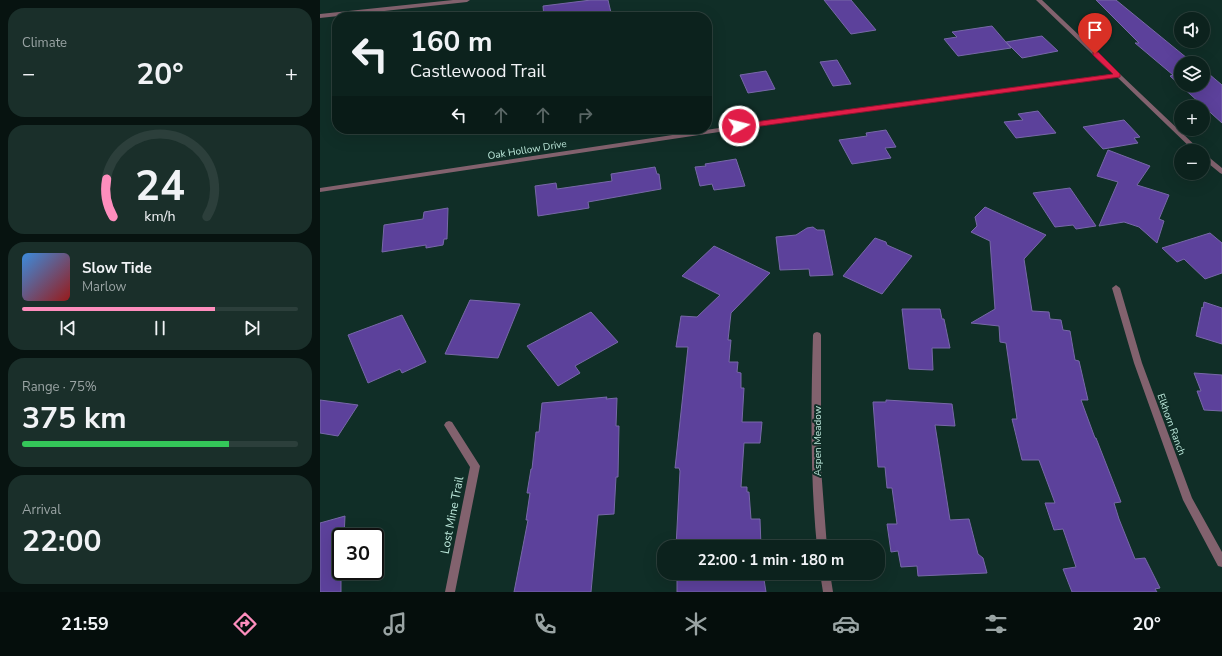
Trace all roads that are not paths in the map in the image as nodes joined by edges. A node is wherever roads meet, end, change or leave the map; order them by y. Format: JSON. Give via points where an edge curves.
{"nodes":[{"id":1,"x":467,"y":0,"type":"edge"},
{"id":2,"x":1039,"y":0,"type":"edge"},
{"id":3,"x":357,"y":12,"type":"edge"},
{"id":4,"x":332,"y":15,"type":"edge"},
{"id":5,"x":320,"y":16,"type":"edge"},
{"id":6,"x":1118,"y":75,"type":"junction"},
{"id":7,"x":712,"y":130,"type":"edge"},
{"id":8,"x":687,"y":134,"type":"edge"},
{"id":9,"x":1191,"y":144,"type":"edge"},
{"id":10,"x":1210,"y":161,"type":"edge"},
{"id":11,"x":1222,"y":172,"type":"edge"},
{"id":12,"x":320,"y":190,"type":"edge"},
{"id":13,"x":1116,"y":288,"type":"dead end"},
{"id":14,"x":817,"y":335,"type":"dead end"},
{"id":15,"x":449,"y":425,"type":"dead end"},
{"id":16,"x":821,"y":540,"type":"edge"},
{"id":17,"x":1222,"y":562,"type":"edge"},
{"id":18,"x":826,"y":580,"type":"edge"},
{"id":19,"x":450,"y":592,"type":"edge"},
{"id":20,"x":828,"y":592,"type":"edge"}],
"edges":[{"from":1,"to":3,"type":"street"},
{"from":2,"to":6,"type":"street"},
{"from":4,"to":5,"type":"street"},
{"from":6,"to":7,"type":"street","name":"Oak Hollow Drive"},
{"from":6,"to":9,"type":"street"},
{"from":8,"to":12,"type":"street","name":"Oak Hollow Drive"},
{"from":10,"to":11,"type":"street"},
{"from":13,"to":17,"type":"street","name":"Elkhorn Ranch","via":[[1138,363],[1188,500]]},
{"from":14,"to":16,"type":"street","name":"Aspen Meadow","via":[[816,459]]},
{"from":15,"to":19,"type":"street","name":"Lost Mine Trail","via":[[475,466]]},
{"from":18,"to":20,"type":"street"}]}
